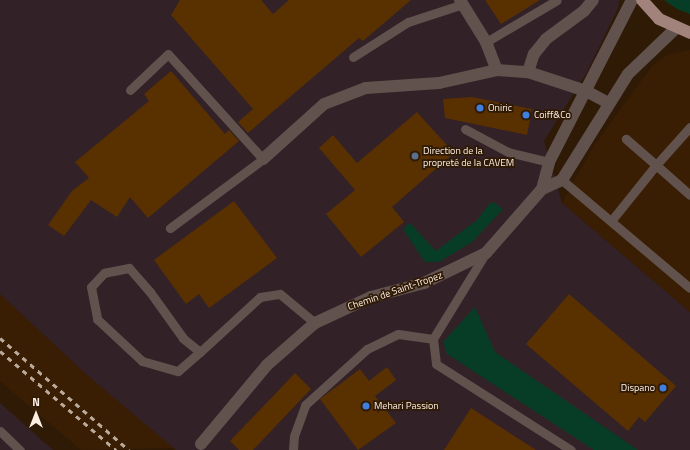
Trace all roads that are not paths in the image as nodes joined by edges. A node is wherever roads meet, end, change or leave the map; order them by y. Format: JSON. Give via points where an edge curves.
{"nodes":[{"id":1,"x":557,"y":0,"type":"edge"},
{"id":2,"x":593,"y":0,"type":"edge"},
{"id":3,"x":632,"y":0,"type":"edge"},
{"id":4,"x":642,"y":0,"type":"edge"},
{"id":5,"x":462,"y":2,"type":"edge"},
{"id":6,"x":676,"y":28,"type":"junction"},
{"id":7,"x":690,"y":33,"type":"edge"},
{"id":8,"x":486,"y":42,"type":"junction"},
{"id":9,"x":353,"y":57,"type":"dead end"},
{"id":10,"x":497,"y":70,"type":"junction"},
{"id":11,"x":528,"y":72,"type":"junction"},
{"id":12,"x":130,"y":90,"type":"dead end"},
{"id":13,"x":586,"y":91,"type":"junction"},
{"id":14,"x":608,"y":103,"type":"junction"},
{"id":15,"x":690,"y":127,"type":"edge"},
{"id":16,"x":465,"y":129,"type":"dead end"},
{"id":17,"x":626,"y":139,"type":"dead end"},
{"id":18,"x":263,"y":159,"type":"junction"},
{"id":19,"x":549,"y":162,"type":"junction"},
{"id":20,"x":656,"y":166,"type":"junction"},
{"id":21,"x":562,"y":180,"type":"junction"},
{"id":22,"x":542,"y":189,"type":"junction"},
{"id":23,"x":690,"y":195,"type":"edge"},
{"id":24,"x":611,"y":221,"type":"junction"},
{"id":25,"x":170,"y":228,"type":"dead end"},
{"id":26,"x":486,"y":253,"type":"junction"},
{"id":27,"x":690,"y":288,"type":"edge"},
{"id":28,"x":315,"y":323,"type":"junction"},
{"id":29,"x":433,"y":339,"type":"junction"},
{"id":30,"x":200,"y":352,"type":"junction"},
{"id":31,"x":0,"y":431,"type":"edge"},
{"id":32,"x":201,"y":444,"type":"dead end"},
{"id":33,"x":20,"y":450,"type":"edge"},
{"id":34,"x":293,"y":450,"type":"edge"},
{"id":35,"x":572,"y":450,"type":"edge"}],
"edges":[{"from":1,"to":8,"type":"lane"},
{"from":2,"to":11,"type":"street","via":[[584,11],[546,38],[534,54]]},
{"from":3,"to":13,"type":"street"},
{"from":4,"to":6,"type":"main road","via":[[659,19]]},
{"from":5,"to":8,"type":"street"},
{"from":5,"to":9,"type":"lane","via":[[408,22]]},
{"from":6,"to":7,"type":"main road"},
{"from":6,"to":14,"type":"street","via":[[628,74]]},
{"from":8,"to":10,"type":"street"},
{"from":10,"to":11,"type":"street"},
{"from":10,"to":18,"type":"street","via":[[439,83],[366,88],[324,104]]},
{"from":11,"to":13,"type":"street"},
{"from":12,"to":18,"type":"lane","via":[[168,54]]},
{"from":13,"to":14,"type":"street"},
{"from":13,"to":19,"type":"street"},
{"from":14,"to":21,"type":"street"},
{"from":15,"to":20,"type":"lane"},
{"from":16,"to":19,"type":"lane","via":[[508,152]]},
{"from":17,"to":20,"type":"lane"},
{"from":18,"to":25,"type":"lane"},
{"from":19,"to":22,"type":"street"},
{"from":20,"to":23,"type":"lane"},
{"from":20,"to":24,"type":"lane"},
{"from":21,"to":22,"type":"street","name":"Chemin de Saint-Tropez"},
{"from":21,"to":24,"type":"lane"},
{"from":22,"to":26,"type":"street","name":"Chemin de Saint-Tropez"},
{"from":24,"to":27,"type":"lane"},
{"from":26,"to":28,"type":"street","name":"Chemin de Saint-Tropez","via":[[424,283],[371,297]]},
{"from":26,"to":29,"type":"lane"},
{"from":28,"to":30,"type":"lane","via":[[280,294],[260,297]]},
{"from":28,"to":32,"type":"street","name":"Chemin de Saint-Tropez","via":[[267,366]]},
{"from":29,"to":34,"type":"lane","via":[[398,334],[366,349],[305,405],[294,436]]},
{"from":29,"to":35,"type":"lane","via":[[436,364]]},
{"from":30,"to":30,"type":"lane","via":[[178,371],[142,361],[96,319],[91,287],[104,273],[128,268],[150,292],[183,338]]},
{"from":31,"to":33,"type":"lane"}]}
